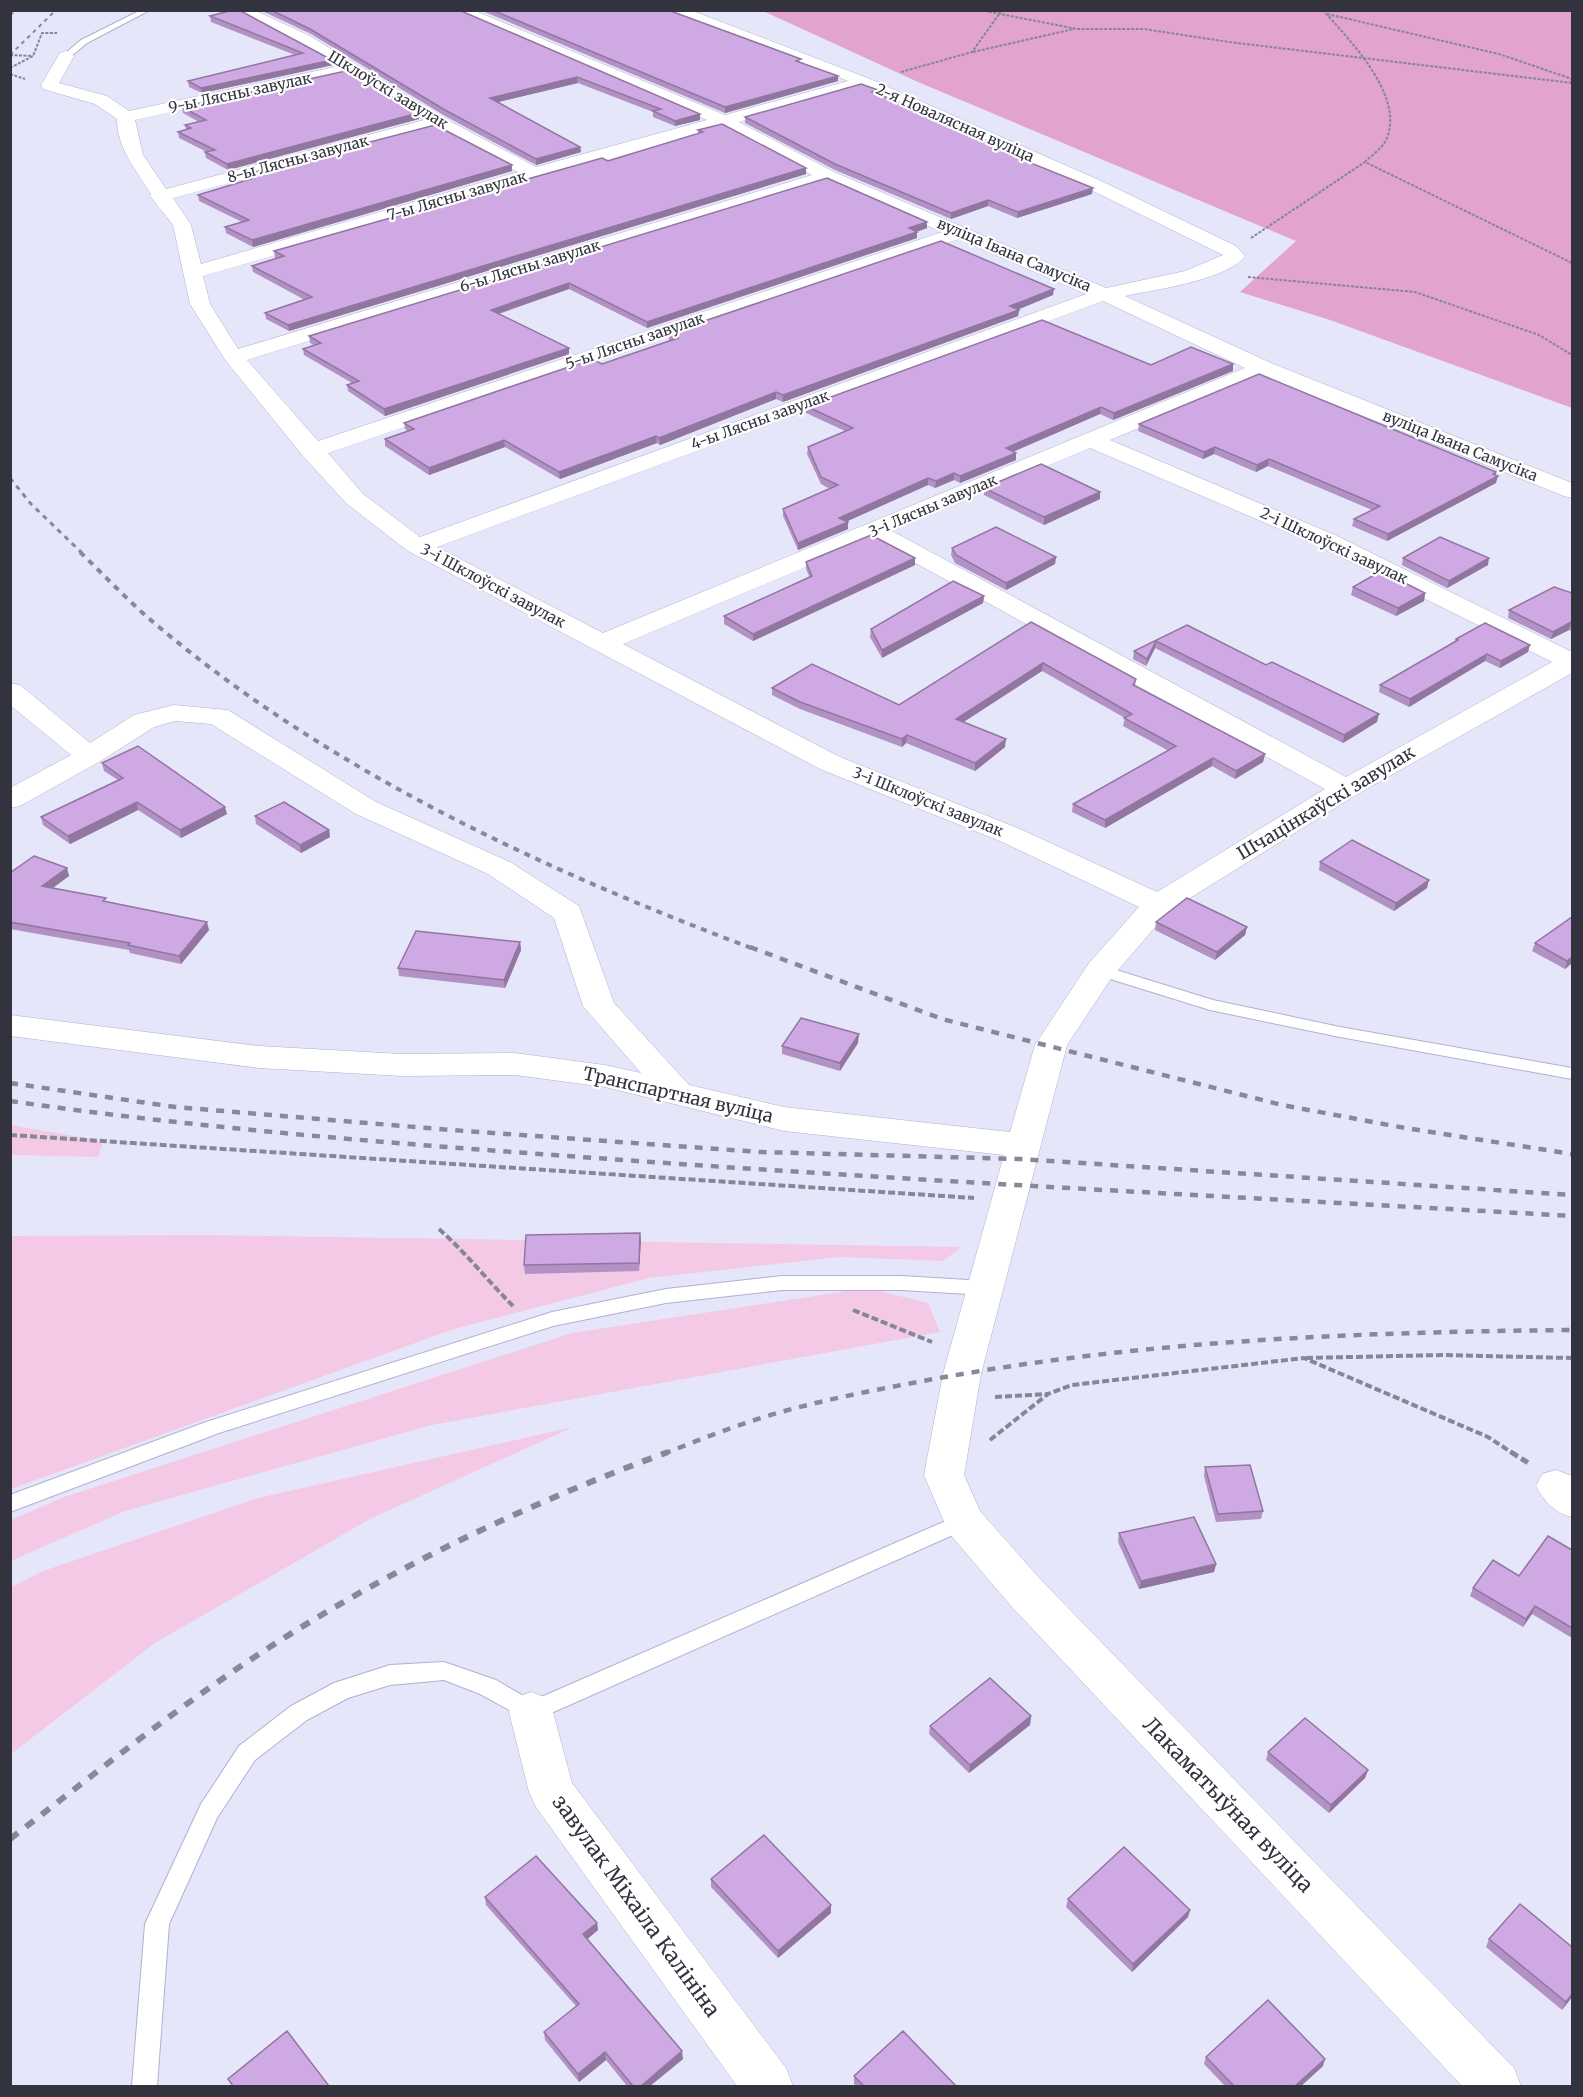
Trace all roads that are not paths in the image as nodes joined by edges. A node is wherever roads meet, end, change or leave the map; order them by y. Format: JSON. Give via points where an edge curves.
{"nodes":[{"id":1,"x":147,"y":10,"type":"edge"},
{"id":2,"x":240,"y":10,"type":"edge"},
{"id":3,"x":459,"y":10,"type":"edge"},
{"id":4,"x":675,"y":10,"type":"edge"},
{"id":5,"x":66,"y":56,"type":"joint"},
{"id":6,"x":354,"y":68,"type":"junction"},
{"id":7,"x":864,"y":82,"type":"junction"},
{"id":8,"x":126,"y":117,"type":"junction"},
{"id":9,"x":722,"y":120,"type":"junction"},
{"id":10,"x":438,"y":122,"type":"junction"},
{"id":11,"x":534,"y":173,"type":"junction"},
{"id":12,"x":828,"y":176,"type":"junction"},
{"id":13,"x":159,"y":196,"type":"junction"},
{"id":14,"x":960,"y":232,"type":"junction"},
{"id":15,"x":1229,"y":250,"type":"joint"},
{"id":16,"x":192,"y":273,"type":"junction"},
{"id":17,"x":1104,"y":294,"type":"junction"},
{"id":18,"x":233,"y":357,"type":"junction"},
{"id":19,"x":1263,"y":368,"type":"junction"},
{"id":20,"x":1091,"y":440,"type":"junction"},
{"id":21,"x":311,"y":451,"type":"junction"},
{"id":22,"x":1572,"y":491,"type":"edge"},
{"id":23,"x":873,"y":530,"type":"junction"},
{"id":24,"x":417,"y":546,"type":"junction"},
{"id":25,"x":602,"y":643,"type":"junction"},
{"id":26,"x":1572,"y":662,"type":"edge"},
{"id":27,"x":10,"y":691,"type":"edge"},
{"id":28,"x":89,"y":756,"type":"junction"},
{"id":29,"x":1346,"y":789,"type":"junction"},
{"id":30,"x":10,"y":800,"type":"edge"},
{"id":31,"x":1158,"y":904,"type":"junction"},
{"id":32,"x":1100,"y":970,"type":"junction"},
{"id":33,"x":10,"y":1025,"type":"edge"},
{"id":34,"x":1572,"y":1074,"type":"edge"},
{"id":35,"x":679,"y":1095,"type":"junction"},
{"id":36,"x":1024,"y":1145,"type":"junction"},
{"id":37,"x":985,"y":1288,"type":"junction"},
{"id":38,"x":944,"y":1475,"type":"joint"},
{"id":39,"x":10,"y":1504,"type":"edge"},
{"id":40,"x":964,"y":1521,"type":"junction"},
{"id":41,"x":531,"y":1712,"type":"junction"},
{"id":42,"x":144,"y":2086,"type":"edge"},
{"id":43,"x":768,"y":2086,"type":"edge"},
{"id":44,"x":1496,"y":2086,"type":"edge"}],
"edges":[{"from":1,"to":5,"type":"lane","via":[[129,23],[75,45]]},
{"from":2,"to":6,"type":"street","name":"Шклоўскі завулак","via":[[304,39]]},
{"from":3,"to":9,"type":"street","name":"вуліца Івана Самусіка"},
{"from":4,"to":7,"type":"street","name":"2-я Новалясная вуліца"},
{"from":5,"to":8,"type":"street","via":[[49,85],[101,99]]},
{"from":6,"to":8,"type":"street","name":"9-ы Лясны завулак"},
{"from":6,"to":10,"type":"street","name":"Шклоўскі завулак"},
{"from":7,"to":9,"type":"street","name":"7-ы Лясны завулак"},
{"from":7,"to":15,"type":"street","name":"2-я Новалясная вуліца","via":[[1093,184]]},
{"from":8,"to":13,"type":"street","name":"3-і Шклоўскі завулак","via":[[134,155]]},
{"from":9,"to":11,"type":"street","name":"7-ы Лясны завулак"},
{"from":9,"to":12,"type":"street","name":"вуліца Івана Самусіка"},
{"from":10,"to":11,"type":"street","name":"Шклоўскі завулак"},
{"from":10,"to":13,"type":"street","name":"8-ы Лясны завулак"},
{"from":11,"to":16,"type":"street","name":"7-ы Лясны завулак"},
{"from":12,"to":14,"type":"street","name":"вуліца Івана Самусіка"},
{"from":12,"to":18,"type":"street","name":"6-ы Лясны завулак"},
{"from":13,"to":16,"type":"street","name":"3-і Шклоўскі завулак","via":[[182,225]]},
{"from":14,"to":17,"type":"street","name":"вуліца Івана Самусіка"},
{"from":14,"to":21,"type":"street","name":"5-ы Лясны завулак"},
{"from":15,"to":17,"type":"street","name":"4-ы Лясны завулак","via":[[1235,256],[1227,263]]},
{"from":16,"to":18,"type":"street","name":"3-і Шклоўскі завулак","via":[[200,304]]},
{"from":17,"to":19,"type":"street","name":"вуліца Івана Самусіка"},
{"from":17,"to":24,"type":"street","name":"4-ы Лясны завулак"},
{"from":18,"to":21,"type":"street","name":"3-і Шклоўскі завулак"},
{"from":19,"to":20,"type":"street","name":"3-і Лясны завулак"},
{"from":19,"to":22,"type":"street","name":"вуліца Івана Самусіка"},
{"from":20,"to":23,"type":"street","name":"3-і Лясны завулак"},
{"from":20,"to":26,"type":"street","name":"2-і Шклоўскі завулак","via":[[1326,540]]},
{"from":21,"to":24,"type":"street","name":"3-і Шклоўскі завулак","via":[[355,499]]},
{"from":23,"to":25,"type":"street","name":"3-і Лясны завулак"},
{"from":23,"to":29,"type":"street"},
{"from":24,"to":25,"type":"street","name":"3-і Шклоўскі завулак"},
{"from":25,"to":31,"type":"street","name":"3-і Шклоўскі завулак","via":[[830,763],[1010,835]]},
{"from":26,"to":29,"type":"street","name":"Шчацінкаўскі завулак"},
{"from":27,"to":28,"type":"street"},
{"from":28,"to":30,"type":"street"},
{"from":28,"to":35,"type":"street","via":[[144,721],[174,713],[218,716],[366,808],[498,868],[568,913],[599,1005]]},
{"from":29,"to":31,"type":"street","name":"Шчацінкаўскі завулак"},
{"from":31,"to":32,"type":"street","name":"Шчацінкаўскі завулак"},
{"from":32,"to":34,"type":"lane","via":[[1221,1007]]},
{"from":32,"to":36,"type":"street","name":"Шчацінкаўскі завулак","via":[[1051,1045]]},
{"from":33,"to":35,"type":"street","name":"Транспартная вуліца","via":[[259,1057],[402,1065],[515,1064],[605,1076]]},
{"from":35,"to":36,"type":"street","name":"Транспартная вуліца","via":[[784,1119]]},
{"from":36,"to":37,"type":"street","name":"Шчацінкаўскі завулак"},
{"from":37,"to":38,"type":"street","name":"Шчацінкаўскі завулак","via":[[967,1356]]},
{"from":37,"to":39,"type":"lane","via":[[902,1282],[782,1283],[666,1296],[552,1319],[213,1427]]},
{"from":38,"to":40,"type":"street","name":"Лакаматыўная вуліца"},
{"from":40,"to":41,"type":"lane"},
{"from":40,"to":44,"type":"street","name":"Лакаматыўная вуліца","via":[[1026,1593]]},
{"from":41,"to":42,"type":"lane","via":[[488,1687],[444,1671],[390,1675],[342,1690],[299,1713],[247,1753],[209,1811],[157,1924]]},
{"from":41,"to":43,"type":"street","name":"завулак Міхаіла Калініна","via":[[552,1792]]}]}
